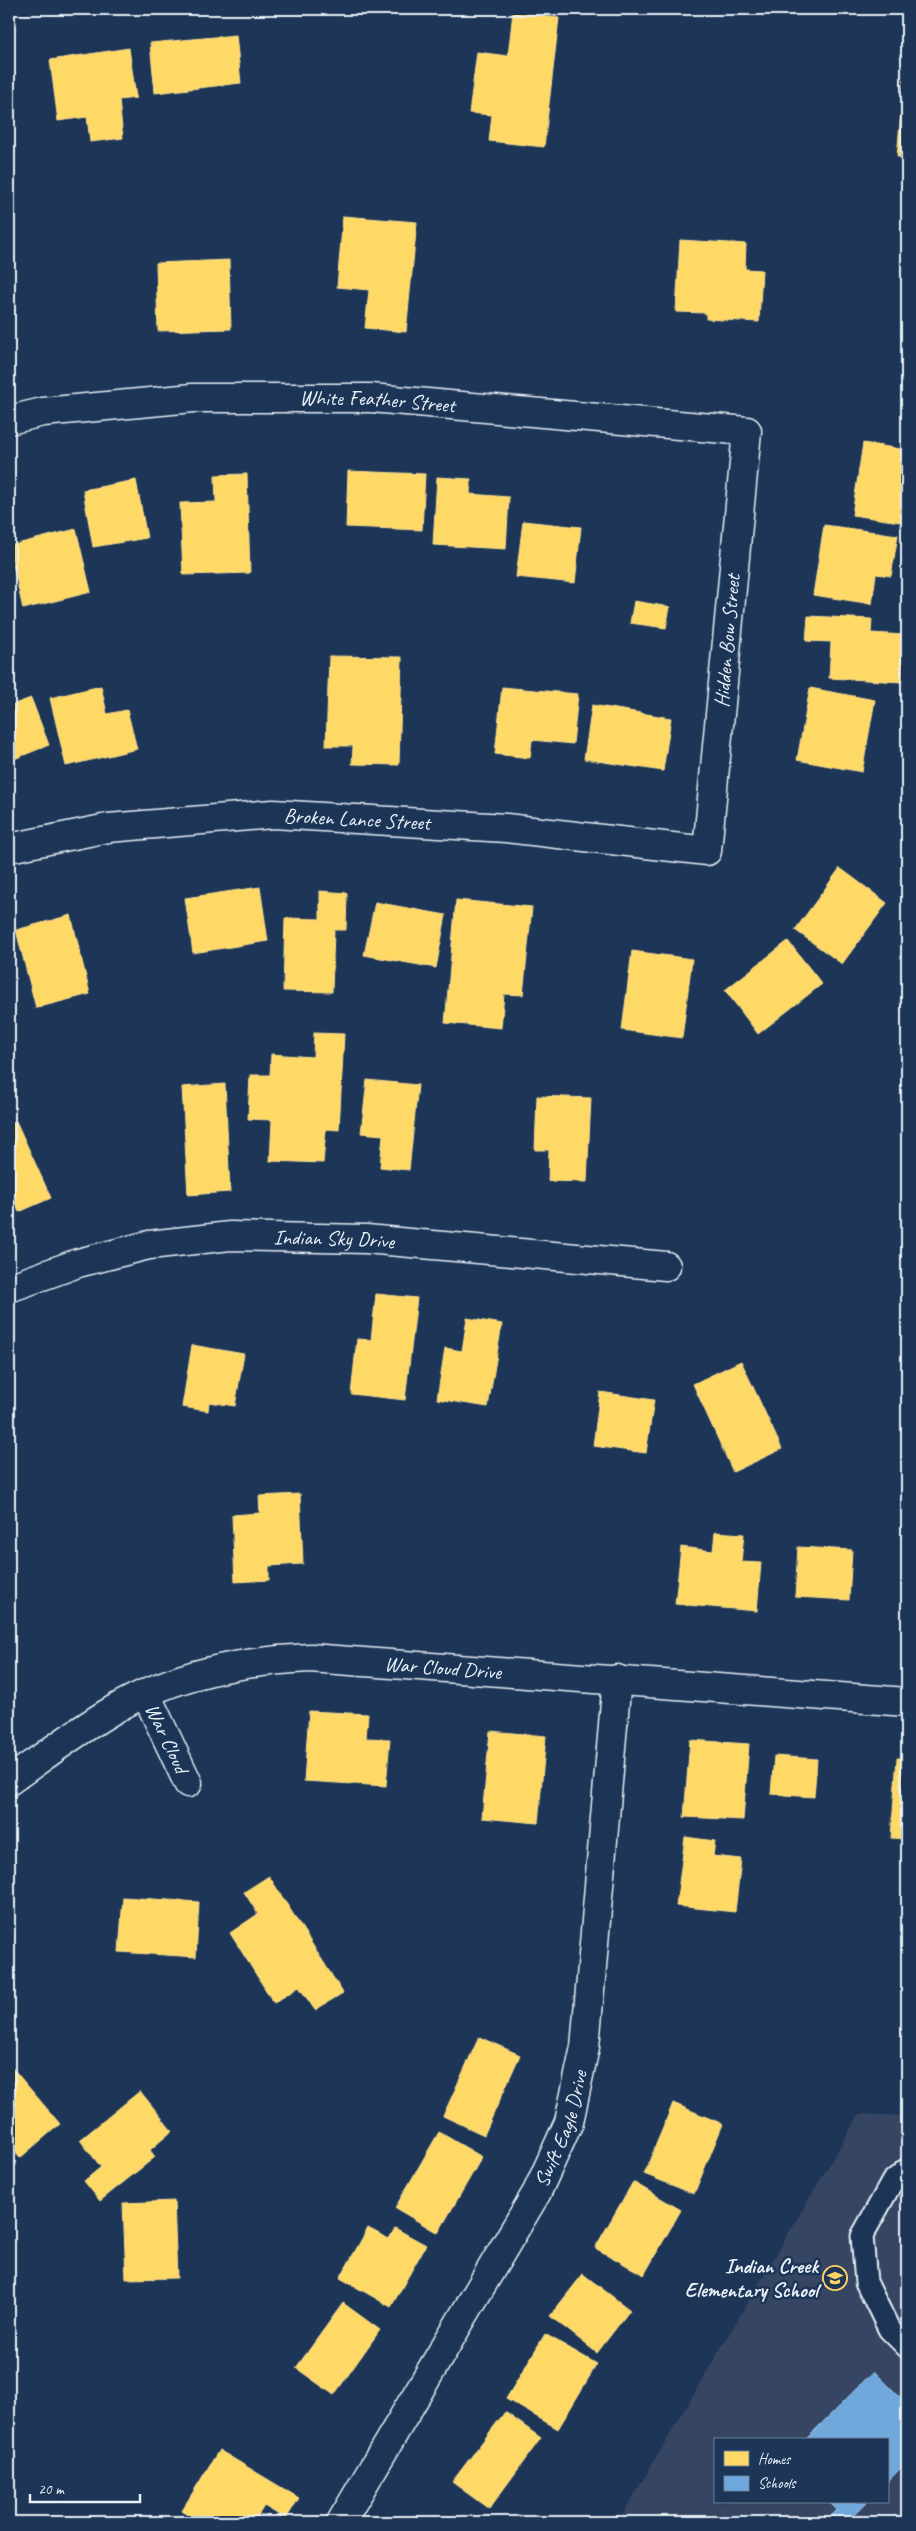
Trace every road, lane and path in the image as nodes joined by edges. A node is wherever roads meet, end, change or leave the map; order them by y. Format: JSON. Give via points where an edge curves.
{"nodes":[{"id":1,"x":9,"y":420,"type":"edge"},
{"id":2,"x":747,"y":431,"type":"joint"},
{"id":3,"x":9,"y":848,"type":"edge"},
{"id":4,"x":707,"y":851,"type":"joint"},
{"id":5,"x":666,"y":1266,"type":"dead end"},
{"id":6,"x":9,"y":1288,"type":"edge"},
{"id":7,"x":617,"y":1679,"type":"junction"},
{"id":8,"x":146,"y":1694,"type":"junction"},
{"id":9,"x":907,"y":1702,"type":"edge"},
{"id":10,"x":9,"y":1781,"type":"edge"},
{"id":11,"x":188,"y":1783,"type":"dead end"},
{"id":12,"x":907,"y":2169,"type":"edge"},
{"id":13,"x":907,"y":2347,"type":"edge"},
{"id":14,"x":341,"y":2522,"type":"edge"}],
"edges":[{"from":1,"to":2,"type":"street","name":"White Feather Street","via":[[44,412],[193,398],[371,398]]},
{"from":2,"to":4,"type":"street","name":"Hidden Bow Street"},
{"from":3,"to":4,"type":"street","name":"Broken Lance Street","via":[[108,828],[274,814],[506,828]]},
{"from":5,"to":6,"type":"street","name":"Indian Sky Drive","via":[[366,1239],[230,1236],[150,1245],[78,1263]]},
{"from":7,"to":8,"type":"street","name":"War Cloud Drive","via":[[310,1658],[270,1659],[194,1674]]},
{"from":7,"to":9,"type":"street","name":"War Cloud Drive"},
{"from":7,"to":14,"type":"street","name":"Swift Eagle Drive","via":[[585,2047],[569,2122],[537,2192]]},
{"from":8,"to":10,"type":"street","name":"War Cloud Drive","via":[[114,1710]]},
{"from":8,"to":11,"type":"street","name":"War Cloud"},
{"from":12,"to":13,"type":"lane","via":[[892,2182],[862,2236],[866,2282],[889,2329]]}]}
